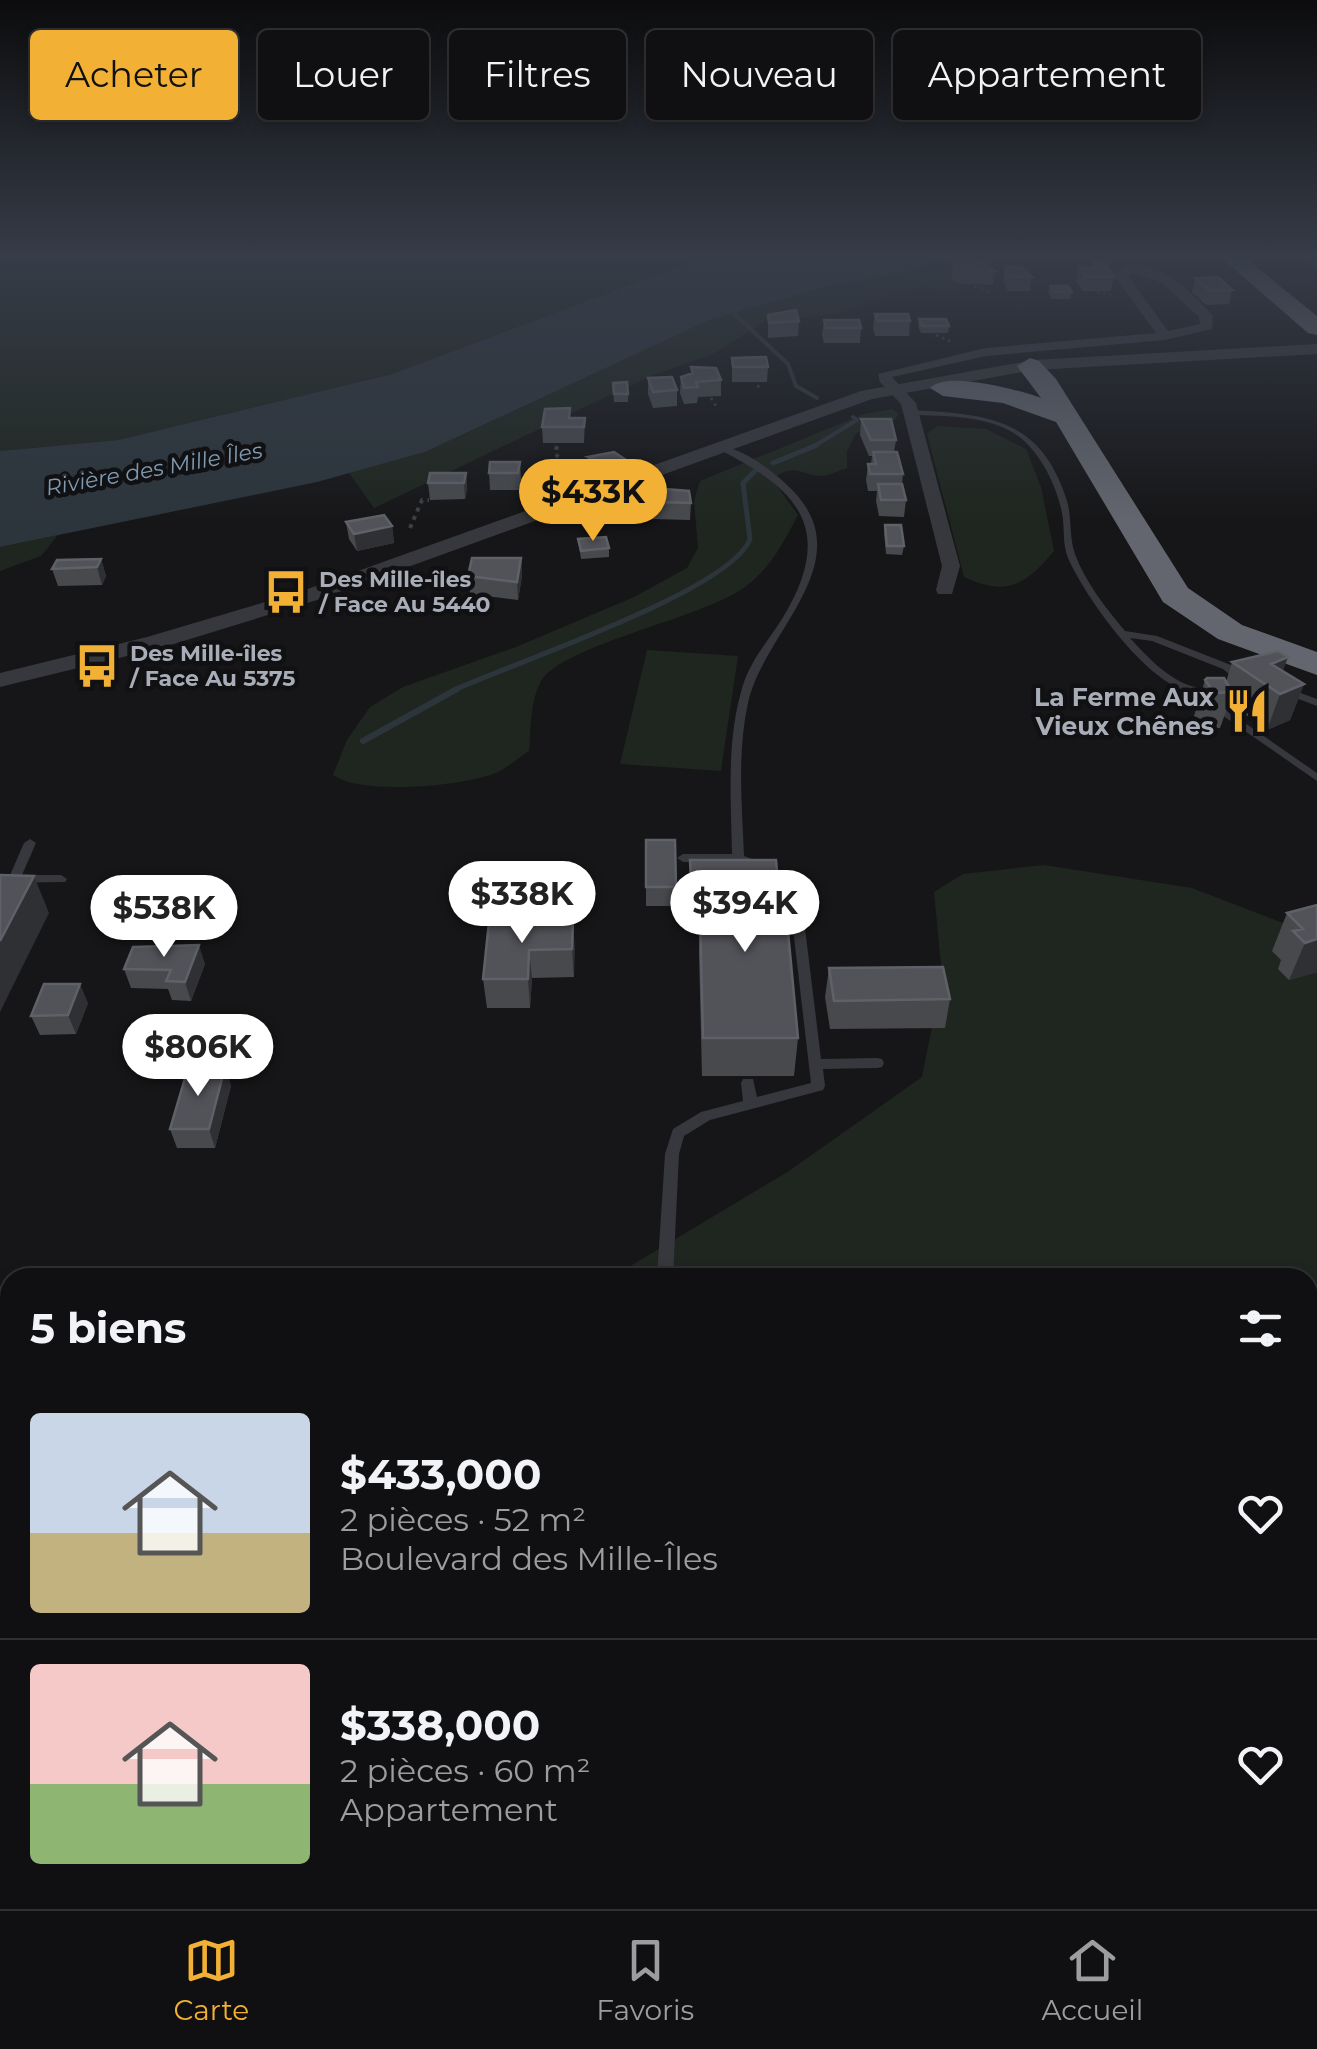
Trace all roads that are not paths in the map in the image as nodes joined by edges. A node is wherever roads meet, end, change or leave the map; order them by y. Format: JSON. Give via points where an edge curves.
{"nodes":[{"id":1,"x":1069,"y":345,"type":"edge"},
{"id":2,"x":1314,"y":348,"type":"edge"},
{"id":3,"x":1043,"y":369,"type":"junction"},
{"id":4,"x":943,"y":388,"type":"junction"},
{"id":5,"x":904,"y":399,"type":"junction"},
{"id":6,"x":1064,"y":416,"type":"junction"},
{"id":7,"x":722,"y":448,"type":"junction"},
{"id":8,"x":945,"y":590,"type":"dead end"},
{"id":9,"x":1122,"y":634,"type":"junction"},
{"id":10,"x":1317,"y":649,"type":"edge"},
{"id":11,"x":1317,"y":664,"type":"edge"},
{"id":12,"x":1234,"y":673,"type":"junction"},
{"id":13,"x":1248,"y":678,"type":"edge"},
{"id":14,"x":0,"y":682,"type":"edge"},
{"id":15,"x":1278,"y":688,"type":"edge"},
{"id":16,"x":1197,"y":692,"type":"junction"},
{"id":17,"x":1317,"y":703,"type":"edge"},
{"id":18,"x":1317,"y":778,"type":"edge"},
{"id":19,"x":30,"y":843,"type":"dead end"},
{"id":20,"x":684,"y":858,"type":"dead end"},
{"id":21,"x":738,"y":858,"type":"junction"},
{"id":22,"x":738,"y":875,"type":"edge"},
{"id":23,"x":7,"y":879,"type":"edge"},
{"id":24,"x":61,"y":879,"type":"dead end"},
{"id":25,"x":877,"y":1063,"type":"dead end"},
{"id":26,"x":816,"y":1064,"type":"junction"},
{"id":27,"x":748,"y":1083,"type":"dead end"},
{"id":28,"x":751,"y":1105,"type":"junction"},
{"id":29,"x":666,"y":1268,"type":"edge"}],
"edges":[{"from":1,"to":5,"type":"street","via":[[964,355],[885,374]]},
{"from":2,"to":3,"type":"street"},
{"from":3,"to":4,"type":"street"},
{"from":3,"to":5,"type":"street"},
{"from":3,"to":6,"type":"highway"},
{"from":3,"to":10,"type":"highway","via":[[1189,585],[1244,624]]},
{"from":4,"to":5,"type":"street"},
{"from":4,"to":6,"type":"highway","via":[[1013,396]]},
{"from":5,"to":7,"type":"street"},
{"from":5,"to":8,"type":"street","via":[[950,566]]},
{"from":5,"to":9,"type":"lane","via":[[1027,439],[1062,498],[1072,555]]},
{"from":6,"to":11,"type":"highway","via":[[1175,595],[1230,632]]},
{"from":7,"to":14,"type":"street","via":[[218,622]]},
{"from":7,"to":21,"type":"lane","via":[[791,488],[805,511],[810,544],[797,602],[747,690],[738,764]]},
{"from":9,"to":12,"type":"lane","via":[[1154,638]]},
{"from":9,"to":16,"type":"lane","via":[[1148,662]]},
{"from":12,"to":13,"type":"lane"},
{"from":12,"to":16,"type":"lane","via":[[1232,685]]},
{"from":15,"to":17,"type":"lane"},
{"from":16,"to":18,"type":"lane"},
{"from":19,"to":23,"type":"lane"},
{"from":20,"to":21,"type":"lane"},
{"from":21,"to":22,"type":"lane"},
{"from":21,"to":26,"type":"lane","via":[[766,873],[798,920]]},
{"from":23,"to":24,"type":"lane"},
{"from":25,"to":26,"type":"lane"},
{"from":26,"to":28,"type":"lane","via":[[818,1086]]},
{"from":27,"to":28,"type":"lane"},
{"from":28,"to":29,"type":"lane","via":[[696,1120],[674,1140]]}]}
